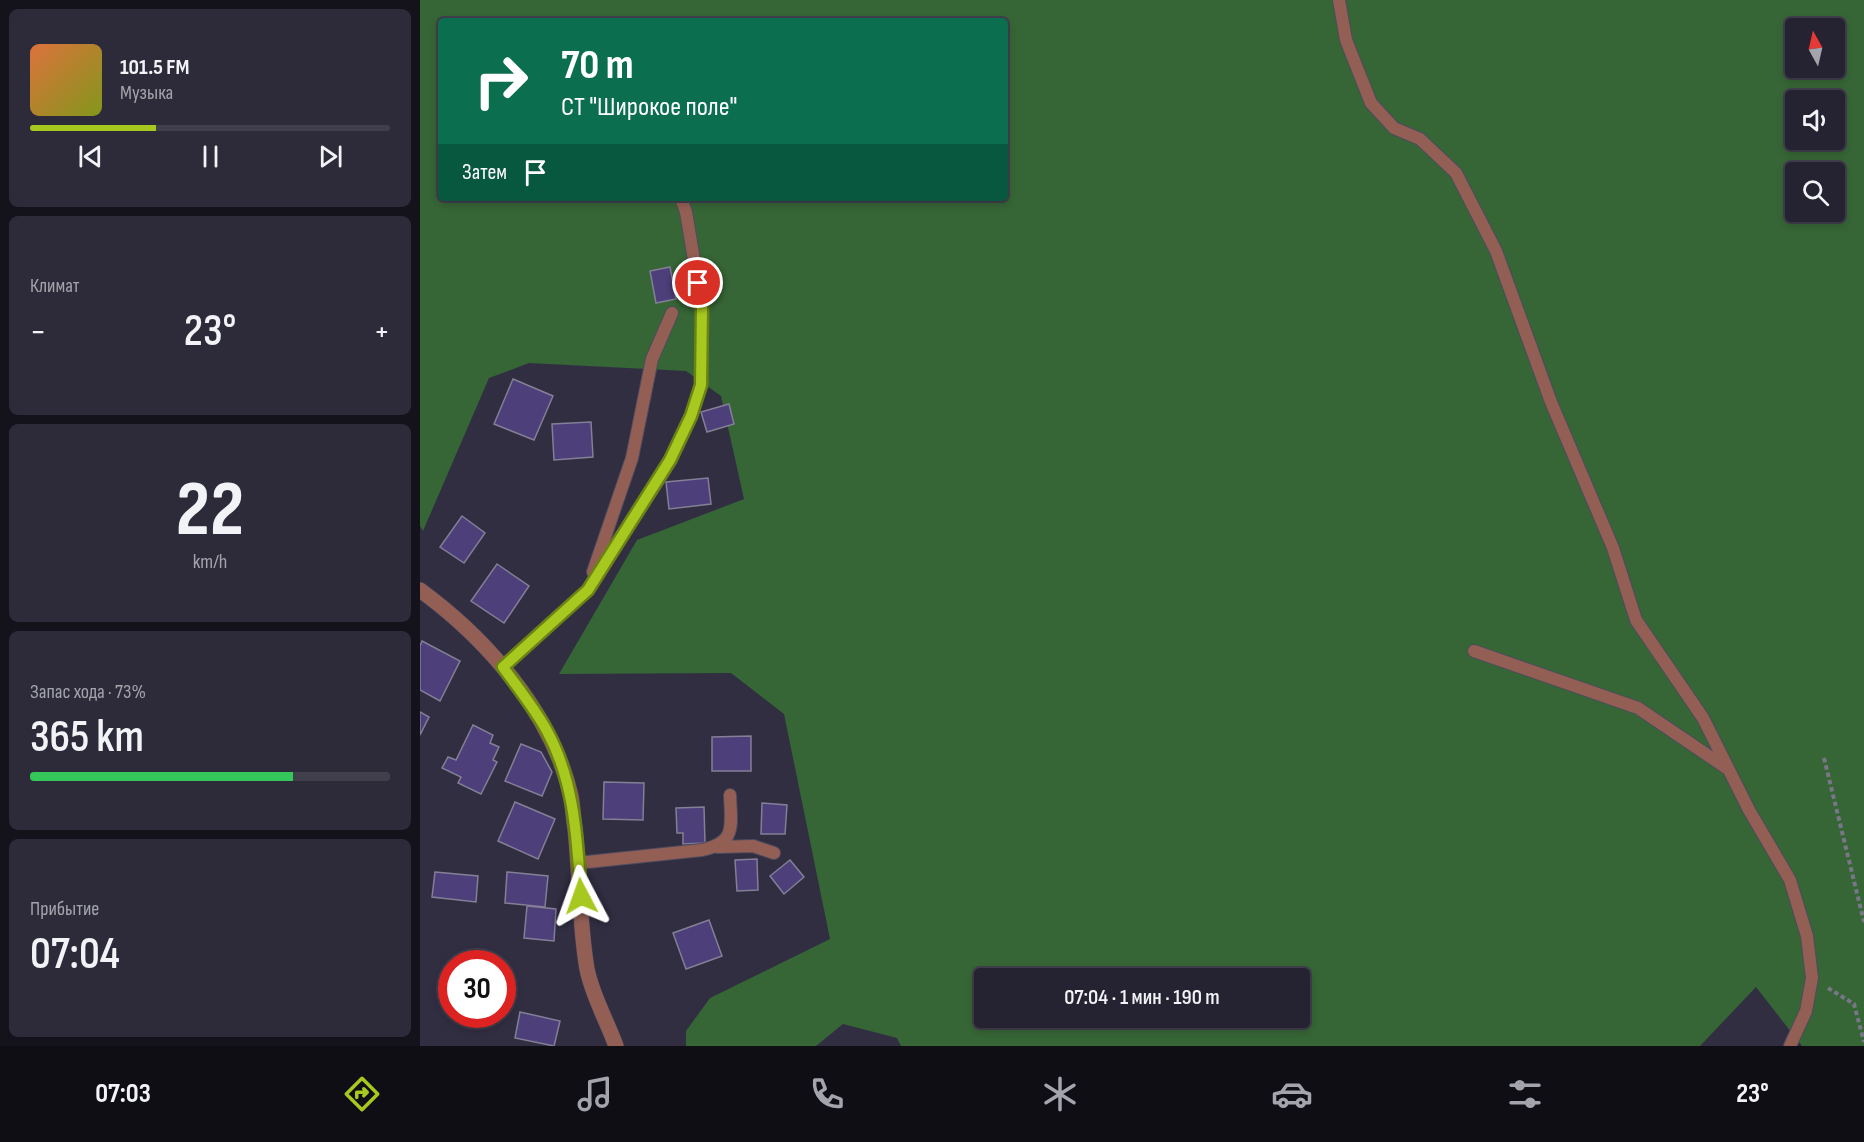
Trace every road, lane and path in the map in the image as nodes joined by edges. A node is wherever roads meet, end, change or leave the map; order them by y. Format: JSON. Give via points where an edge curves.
{"nodes":[{"id":1,"x":1339,"y":0,"type":"edge"},
{"id":2,"x":682,"y":201,"type":"edge"},
{"id":3,"x":672,"y":313,"type":"dead end"},
{"id":4,"x":420,"y":590,"type":"edge"},
{"id":5,"x":588,"y":590,"type":"junction"},
{"id":6,"x":1474,"y":651,"type":"dead end"},
{"id":7,"x":503,"y":667,"type":"junction"},
{"id":8,"x":1824,"y":758,"type":"dead end"},
{"id":9,"x":1729,"y":770,"type":"junction"},
{"id":10,"x":730,"y":795,"type":"dead end"},
{"id":11,"x":717,"y":847,"type":"junction"},
{"id":12,"x":774,"y":853,"type":"dead end"},
{"id":13,"x":579,"y":863,"type":"junction"},
{"id":14,"x":1864,"y":922,"type":"edge"},
{"id":15,"x":1812,"y":978,"type":"junction"},
{"id":16,"x":1864,"y":1042,"type":"edge"},
{"id":17,"x":616,"y":1046,"type":"edge"},
{"id":18,"x":1790,"y":1046,"type":"edge"}],
"edges":[{"from":1,"to":9,"type":"lane","via":[[1346,40],[1371,103],[1394,128],[1420,139],[1456,173],[1496,250],[1551,402],[1612,548],[1636,620],[1703,718]]},
{"from":2,"to":5,"type":"lane","via":[[702,306],[701,385],[670,460]]},
{"from":3,"to":5,"type":"lane","via":[[652,359],[632,458]]},
{"from":4,"to":7,"type":"street","via":[[457,619]]},
{"from":5,"to":7,"type":"lane"},
{"from":6,"to":9,"type":"lane","via":[[1638,708]]},
{"from":7,"to":13,"type":"street","via":[[548,731],[561,762],[571,797]]},
{"from":8,"to":14,"type":"path"},
{"from":9,"to":15,"type":"lane","via":[[1790,880],[1807,936]]},
{"from":10,"to":11,"type":"lane","via":[[727,837]]},
{"from":11,"to":12,"type":"lane","via":[[753,846]]},
{"from":11,"to":13,"type":"lane"},
{"from":13,"to":17,"type":"street","via":[[588,970]]},
{"from":15,"to":16,"type":"path","via":[[1854,1004]]},
{"from":15,"to":18,"type":"lane","via":[[1806,1011]]}]}
